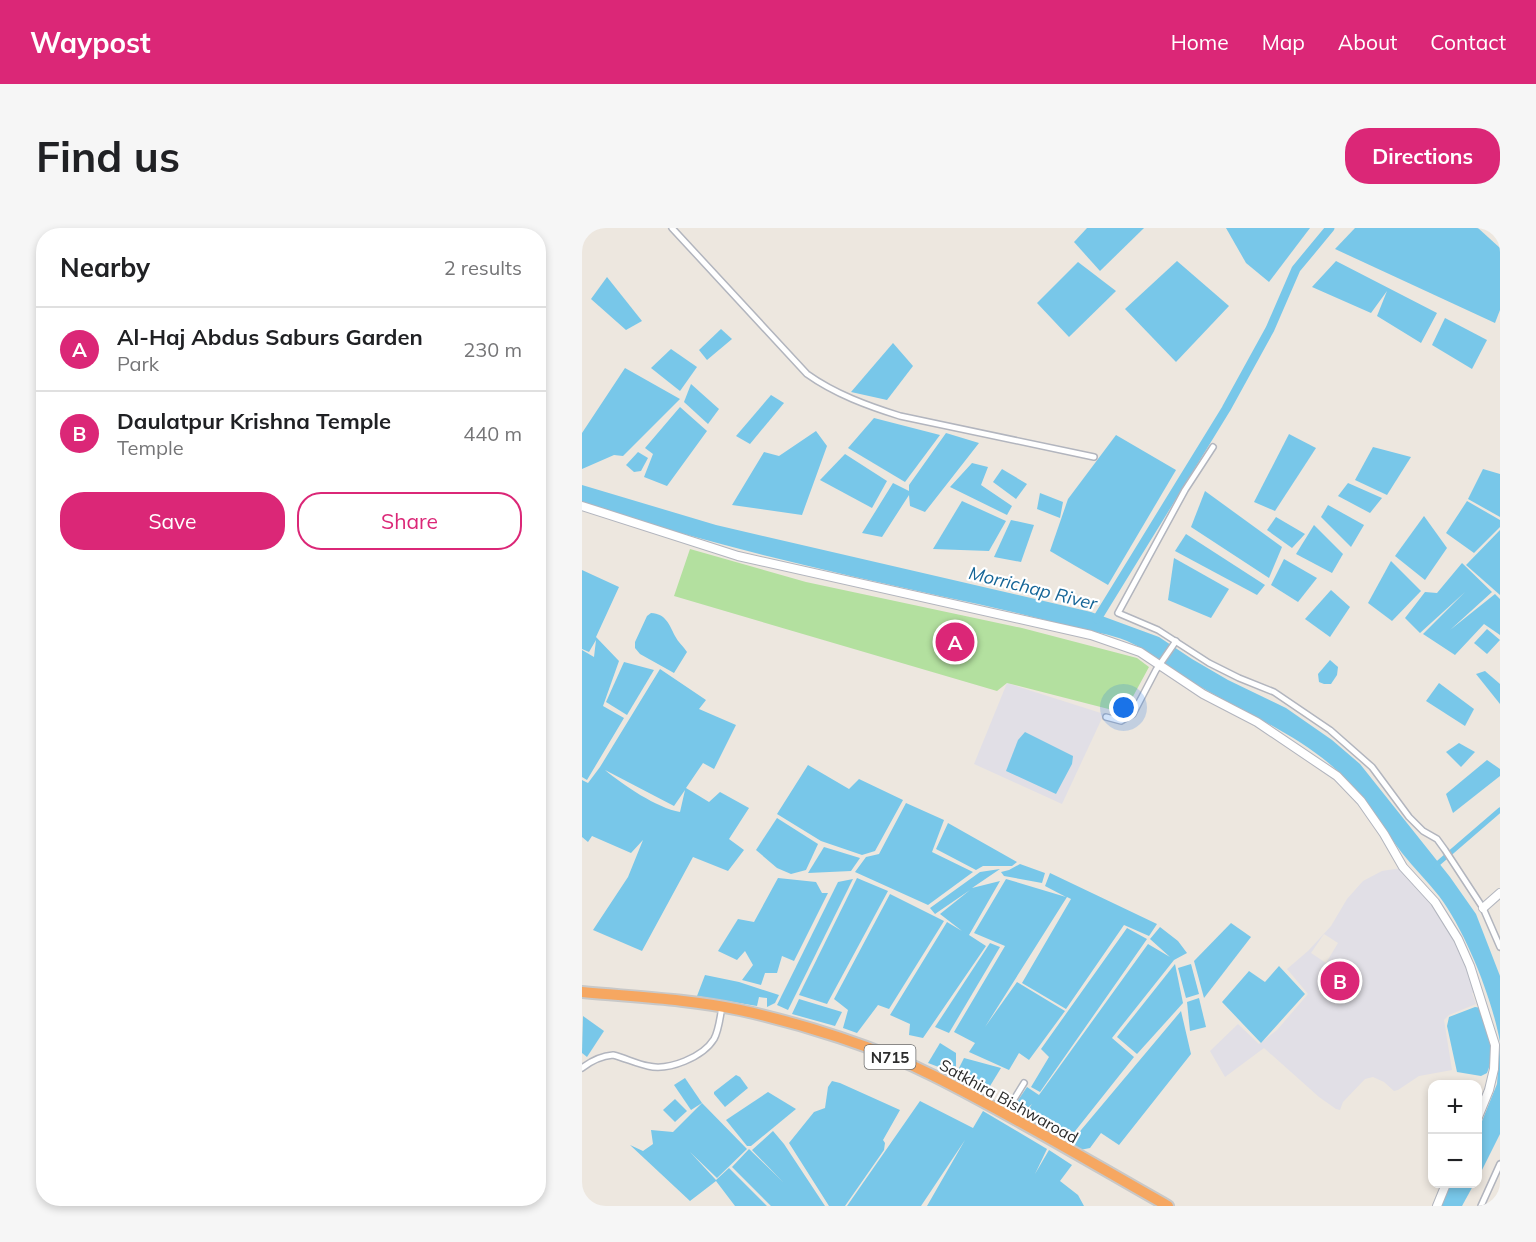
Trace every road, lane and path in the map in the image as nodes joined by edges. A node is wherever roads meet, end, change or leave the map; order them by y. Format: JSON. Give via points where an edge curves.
{"nodes":[{"id":1,"x":672,"y":228,"type":"edge"},
{"id":2,"x":1213,"y":447,"type":"dead end"},
{"id":3,"x":1094,"y":457,"type":"dead end"},
{"id":4,"x":582,"y":506,"type":"edge"},
{"id":5,"x":1175,"y":642,"type":"junction"},
{"id":6,"x":1160,"y":665,"type":"junction"},
{"id":7,"x":1106,"y":717,"type":"dead end"},
{"id":8,"x":1500,"y":893,"type":"edge"},
{"id":9,"x":1483,"y":908,"type":"junction"},
{"id":10,"x":1500,"y":947,"type":"edge"},
{"id":11,"x":582,"y":992,"type":"edge"},
{"id":12,"x":722,"y":1007,"type":"junction"},
{"id":13,"x":582,"y":1068,"type":"edge"},
{"id":14,"x":1024,"y":1083,"type":"dead end"},
{"id":15,"x":1482,"y":1107,"type":"edge"},
{"id":16,"x":1005,"y":1114,"type":"junction"},
{"id":17,"x":1500,"y":1164,"type":"edge"},
{"id":18,"x":1444,"y":1188,"type":"edge"},
{"id":19,"x":1168,"y":1206,"type":"edge"},
{"id":20,"x":1437,"y":1206,"type":"edge"},
{"id":21,"x":1482,"y":1206,"type":"edge"}],
"edges":[{"from":1,"to":3,"type":"street","via":[[807,374],[820,383],[900,416]]},
{"from":2,"to":5,"type":"street","via":[[1118,613]]},
{"from":4,"to":6,"type":"street","via":[[738,556],[1091,635],[1140,652]]},
{"from":5,"to":6,"type":"street"},
{"from":5,"to":9,"type":"street","via":[[1209,663],[1274,692],[1330,730],[1372,767],[1409,817],[1437,839]]},
{"from":6,"to":7,"type":"street","via":[[1130,717],[1121,721]]},
{"from":6,"to":15,"type":"street","via":[[1203,694],[1265,727],[1337,776],[1361,801],[1403,867],[1434,902],[1470,966],[1495,1045],[1494,1069]]},
{"from":8,"to":9,"type":"street"},
{"from":9,"to":10,"type":"street"},
{"from":11,"to":12,"type":"highway","name":"Satkhira Bishwaroad","number":"N715"},
{"from":12,"to":13,"type":"street","via":[[714,1038],[706,1049],[692,1057],[666,1067],[650,1067],[607,1055]]},
{"from":12,"to":16,"type":"highway","name":"Satkhira Bishwaroad","number":"N715","via":[[787,1022],[900,1061]]},
{"from":14,"to":16,"type":"street"},
{"from":16,"to":19,"type":"highway","name":"Satkhira Bishwaroad","number":"N715"},
{"from":17,"to":21,"type":"street"},
{"from":18,"to":20,"type":"street"}]}
